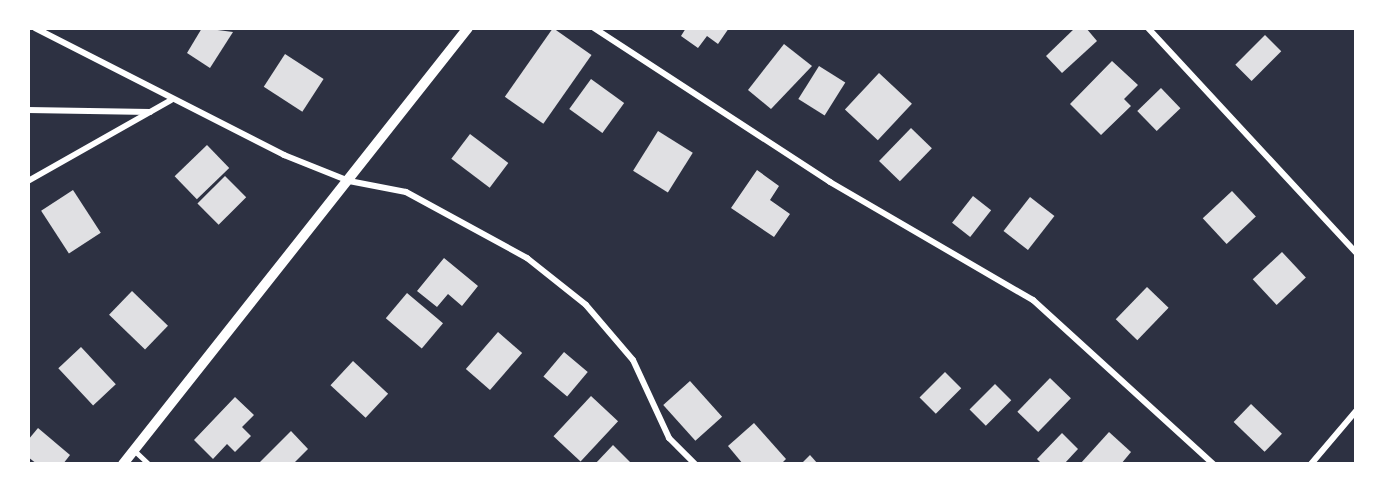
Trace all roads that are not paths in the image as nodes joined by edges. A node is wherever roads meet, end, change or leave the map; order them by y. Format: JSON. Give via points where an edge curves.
{"nodes":[{"id":1,"x":35,"y":28,"type":"edge"},
{"id":2,"x":468,"y":28,"type":"edge"},
{"id":3,"x":594,"y":28,"type":"edge"},
{"id":4,"x":1148,"y":28,"type":"edge"},
{"id":5,"x":171,"y":100,"type":"junction"},
{"id":6,"x":28,"y":110,"type":"edge"},
{"id":7,"x":150,"y":112,"type":"junction"},
{"id":8,"x":28,"y":181,"type":"edge"},
{"id":9,"x":349,"y":181,"type":"junction"},
{"id":10,"x":1356,"y":253,"type":"edge"},
{"id":11,"x":1356,"y":411,"type":"edge"},
{"id":12,"x":134,"y":450,"type":"junction"},
{"id":13,"x":123,"y":464,"type":"edge"},
{"id":14,"x":149,"y":464,"type":"edge"},
{"id":15,"x":695,"y":464,"type":"edge"},
{"id":16,"x":1213,"y":464,"type":"edge"},
{"id":17,"x":1311,"y":464,"type":"edge"}],
"edges":[{"from":1,"to":5,"type":"street"},
{"from":2,"to":9,"type":"street"},
{"from":3,"to":16,"type":"street","via":[[830,182],[1034,300]]},
{"from":4,"to":10,"type":"street"},
{"from":5,"to":7,"type":"street"},
{"from":5,"to":9,"type":"street"},
{"from":6,"to":7,"type":"street"},
{"from":7,"to":8,"type":"street"},
{"from":9,"to":12,"type":"street"},
{"from":9,"to":15,"type":"street","via":[[406,192],[527,258],[586,305],[633,360],[669,438]]},
{"from":11,"to":17,"type":"street"},
{"from":12,"to":13,"type":"street"},
{"from":12,"to":14,"type":"lane"}]}
